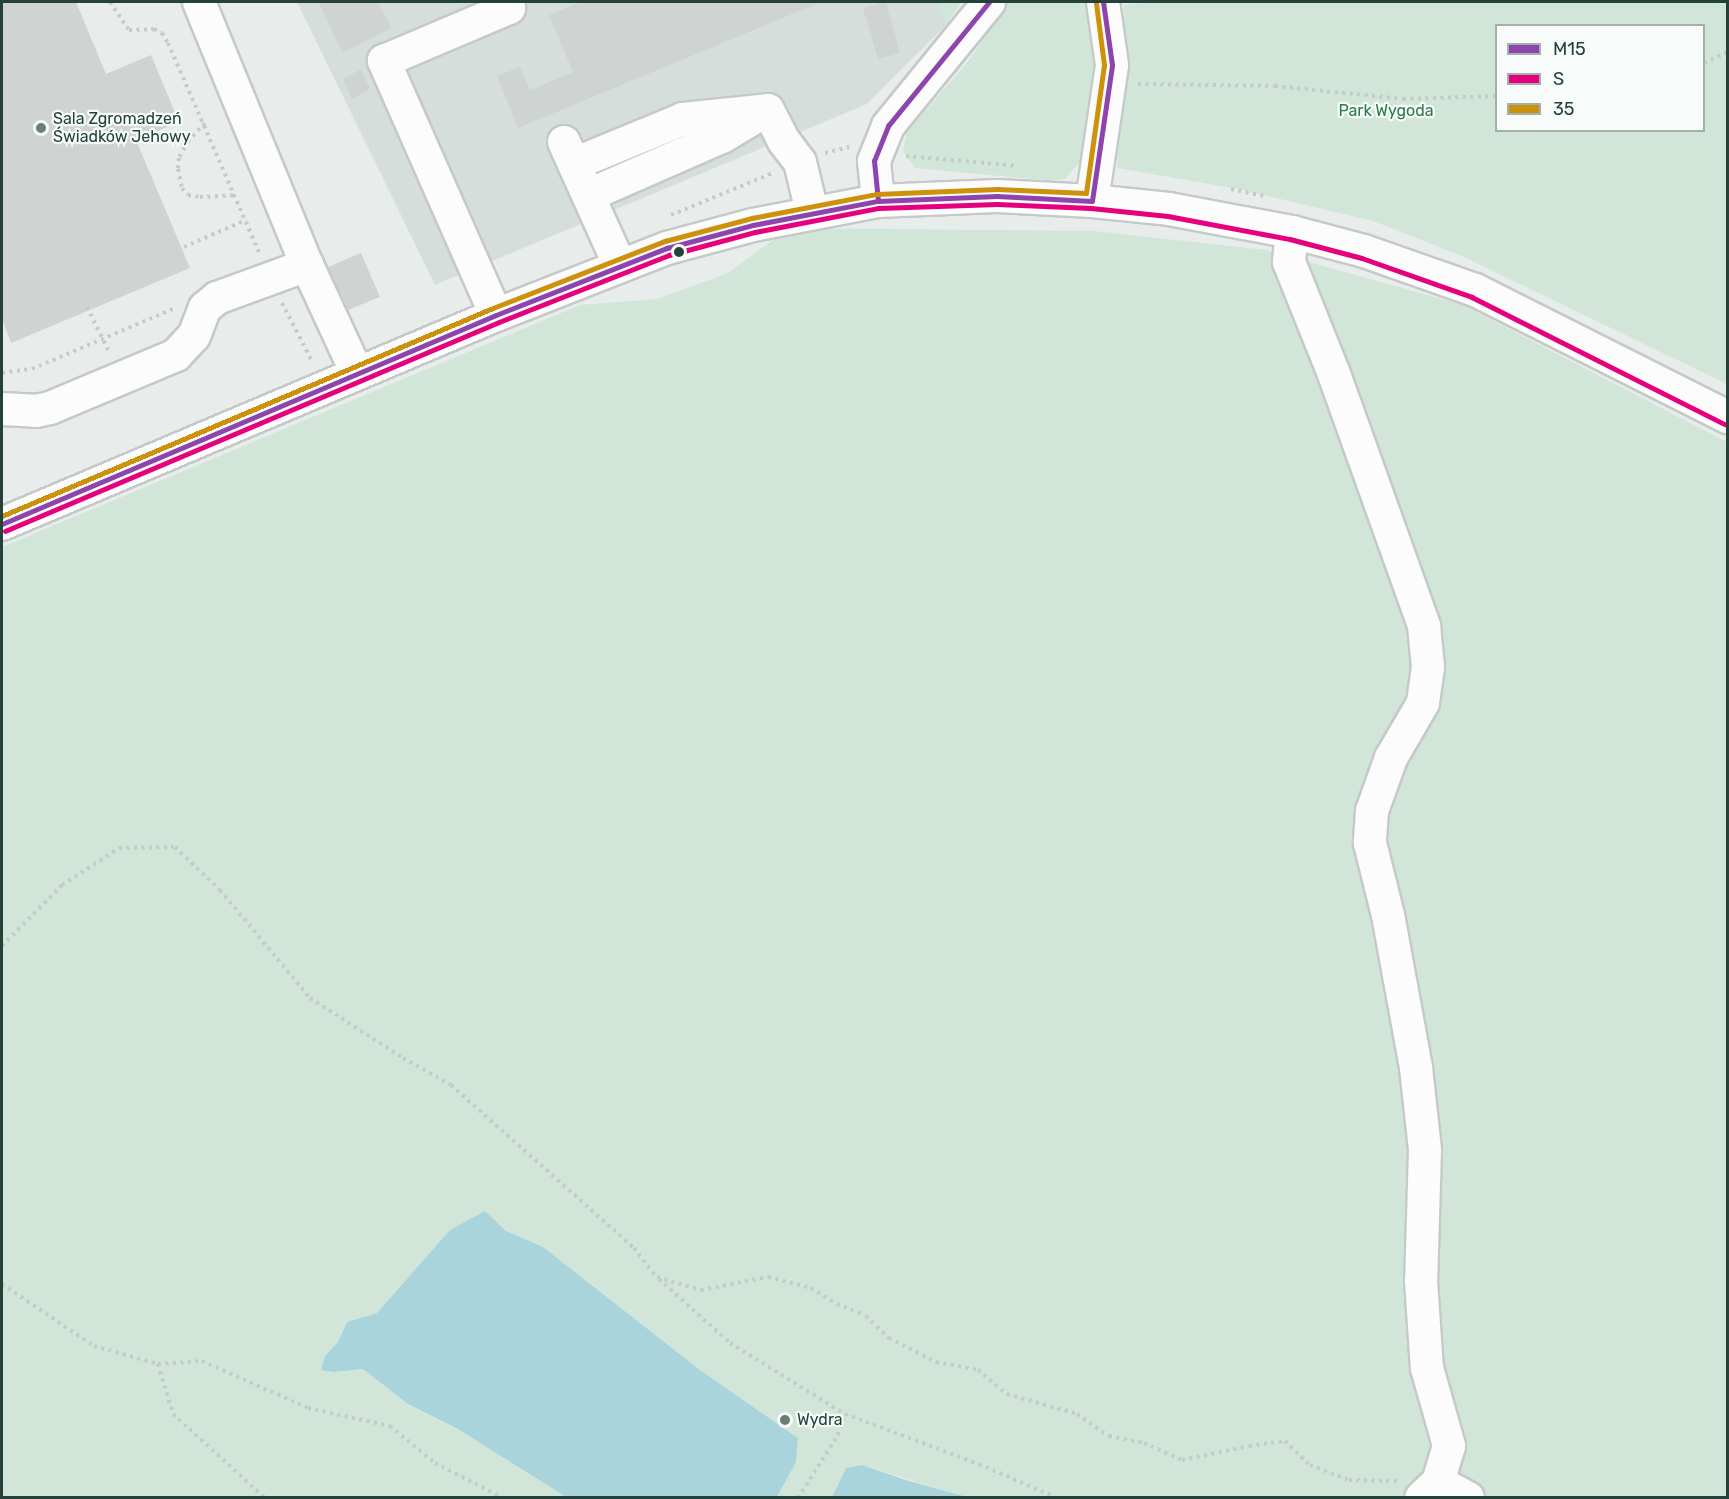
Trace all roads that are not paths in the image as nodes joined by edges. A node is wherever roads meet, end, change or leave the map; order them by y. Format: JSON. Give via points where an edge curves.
{"nodes":[{"id":1,"x":199,"y":2,"type":"edge"},
{"id":2,"x":507,"y":2,"type":"edge"},
{"id":3,"x":989,"y":2,"type":"edge"},
{"id":4,"x":1103,"y":2,"type":"edge"},
{"id":5,"x":768,"y":110,"type":"junction"},
{"id":6,"x":588,"y":195,"type":"junction"},
{"id":7,"x":878,"y":201,"type":"junction"},
{"id":8,"x":1092,"y":201,"type":"junction"},
{"id":9,"x":812,"y":212,"type":"junction"},
{"id":10,"x":1292,"y":231,"type":"junction"},
{"id":11,"x":307,"y":265,"type":"junction"},
{"id":12,"x":620,"y":266,"type":"junction"},
{"id":13,"x":496,"y":315,"type":"junction"},
{"id":14,"x":357,"y":373,"type":"junction"},
{"id":15,"x":2,"y":409,"type":"edge"},
{"id":16,"x":1728,"y":417,"type":"edge"},
{"id":17,"x":2,"y":524,"type":"edge"},
{"id":18,"x":1430,"y":1490,"type":"edge"},
{"id":19,"x":1468,"y":1497,"type":"edge"}],
"edges":[{"from":1,"to":11,"type":"street"},
{"from":2,"to":13,"type":"street","via":[[509,8],[384,61]]},
{"from":3,"to":7,"type":"street","via":[[888,126],[874,161]]},
{"from":4,"to":8,"type":"street","via":[[1112,65]]},
{"from":5,"to":6,"type":"street","via":[[722,137]]},
{"from":5,"to":6,"type":"street","via":[[683,119],[569,153]]},
{"from":5,"to":9,"type":"street","via":[[800,162]]},
{"from":6,"to":12,"type":"street"},
{"from":7,"to":8,"type":"street","via":[[998,196]]},
{"from":7,"to":9,"type":"street"},
{"from":8,"to":10,"type":"street","via":[[1169,209]]},
{"from":9,"to":12,"type":"street","via":[[695,240]]},
{"from":10,"to":16,"type":"street","via":[[1364,251],[1475,290]]},
{"from":10,"to":18,"type":"street","via":[[1289,262],[1334,374],[1424,626],[1428,667],[1423,703],[1391,758],[1372,811],[1370,843],[1388,915],[1414,1056],[1424,1138],[1421,1281],[1427,1368],[1449,1446]]},
{"from":11,"to":14,"type":"street"},
{"from":11,"to":15,"type":"street","via":[[217,298],[205,308],[194,336],[176,355],[50,408]]},
{"from":12,"to":13,"type":"street"},
{"from":13,"to":14,"type":"street"},
{"from":14,"to":17,"type":"street"},
{"from":18,"to":19,"type":"street"}]}
